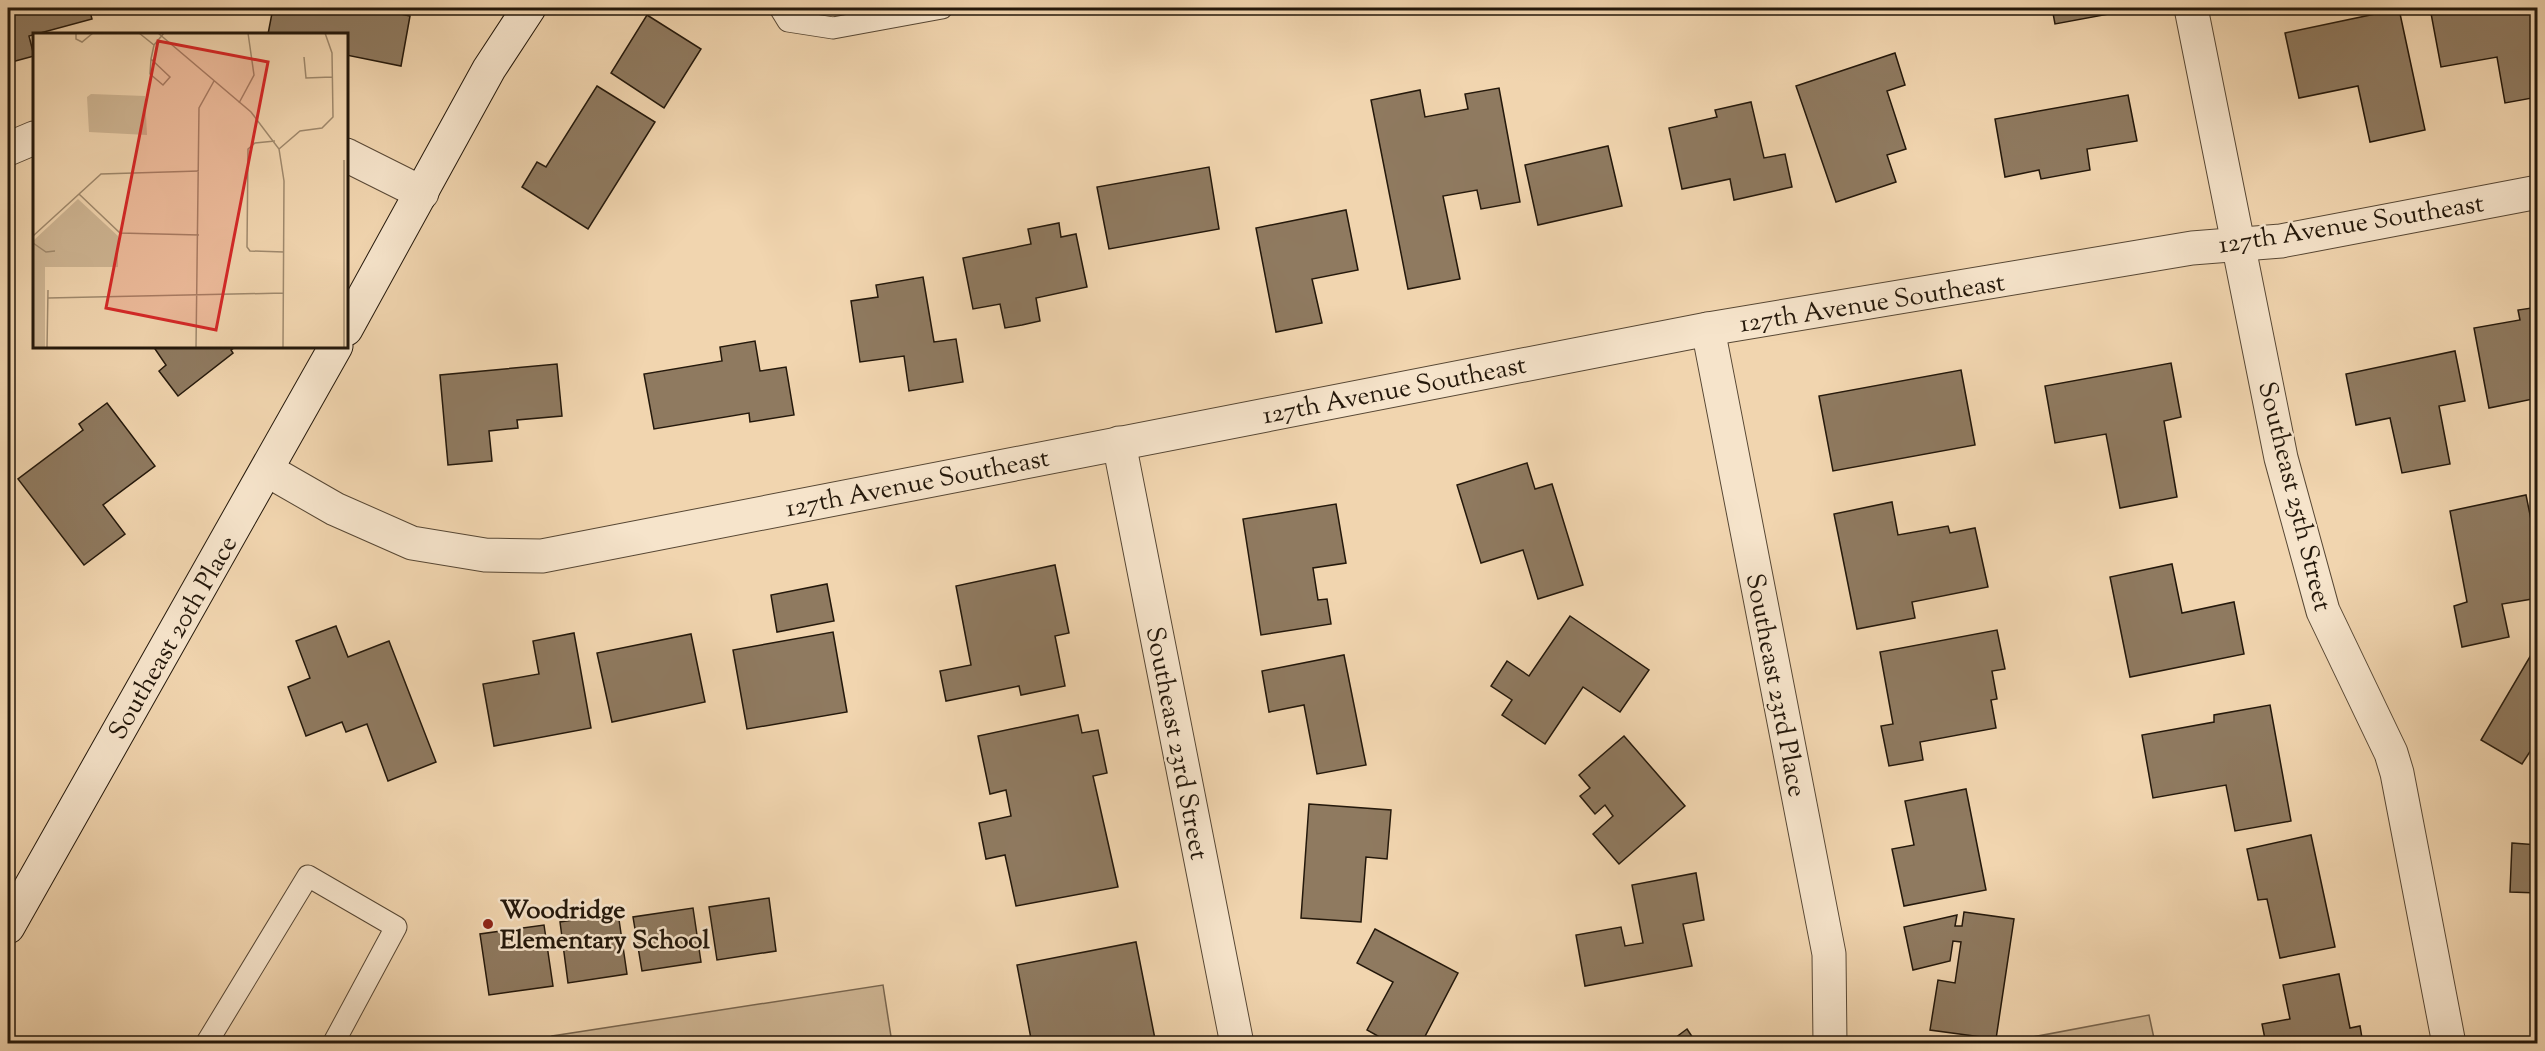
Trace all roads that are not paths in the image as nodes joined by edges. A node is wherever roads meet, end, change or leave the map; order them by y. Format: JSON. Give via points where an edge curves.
{"nodes":[{"id":1,"x":529,"y":8,"type":"edge"},
{"id":2,"x":780,"y":8,"type":"edge"},
{"id":3,"x":942,"y":8,"type":"edge"},
{"id":4,"x":2191,"y":8,"type":"edge"},
{"id":5,"x":33,"y":138,"type":"edge"},
{"id":6,"x":8,"y":149,"type":"edge"},
{"id":7,"x":348,"y":156,"type":"edge"},
{"id":8,"x":2538,"y":192,"type":"edge"},
{"id":9,"x":422,"y":193,"type":"junction"},
{"id":10,"x":2240,"y":244,"type":"junction"},
{"id":11,"x":348,"y":324,"type":"edge"},
{"id":12,"x":1708,"y":329,"type":"junction"},
{"id":13,"x":335,"y":348,"type":"edge"},
{"id":14,"x":1119,"y":442,"type":"junction"},
{"id":15,"x":267,"y":470,"type":"junction"},
{"id":16,"x":8,"y":927,"type":"edge"},
{"id":17,"x":206,"y":1044,"type":"edge"},
{"id":18,"x":333,"y":1044,"type":"edge"},
{"id":19,"x":1237,"y":1044,"type":"edge"},
{"id":20,"x":1830,"y":1044,"type":"edge"},
{"id":21,"x":2449,"y":1044,"type":"edge"}],
"edges":[{"from":1,"to":9,"type":"street","via":[[489,69]]},
{"from":2,"to":3,"type":"lane","via":[[788,21],[833,28]]},
{"from":4,"to":10,"type":"street","name":"Southeast 25th Street"},
{"from":5,"to":6,"type":"street"},
{"from":7,"to":9,"type":"street"},
{"from":8,"to":10,"type":"street","name":"127th Avenue Southeast","via":[[2281,241]]},
{"from":9,"to":11,"type":"street"},
{"from":10,"to":12,"type":"street","name":"127th Avenue Southeast","via":[[2192,248]]},
{"from":10,"to":21,"type":"street","name":"Southeast 25th Street","via":[[2281,458],[2323,611],[2397,772]]},
{"from":12,"to":14,"type":"street","name":"127th Avenue Southeast"},
{"from":12,"to":20,"type":"street","name":"Southeast 23rd Place","via":[[1829,954]]},
{"from":13,"to":15,"type":"street","name":"Southeast 20th Place"},
{"from":14,"to":15,"type":"street","name":"127th Avenue Southeast","via":[[542,556],[485,555],[412,543],[335,509]]},
{"from":14,"to":19,"type":"street","name":"Southeast 23rd Street"},
{"from":15,"to":16,"type":"street","name":"Southeast 20th Place"},
{"from":17,"to":18,"type":"lane","via":[[308,876],[396,927]]}]}
